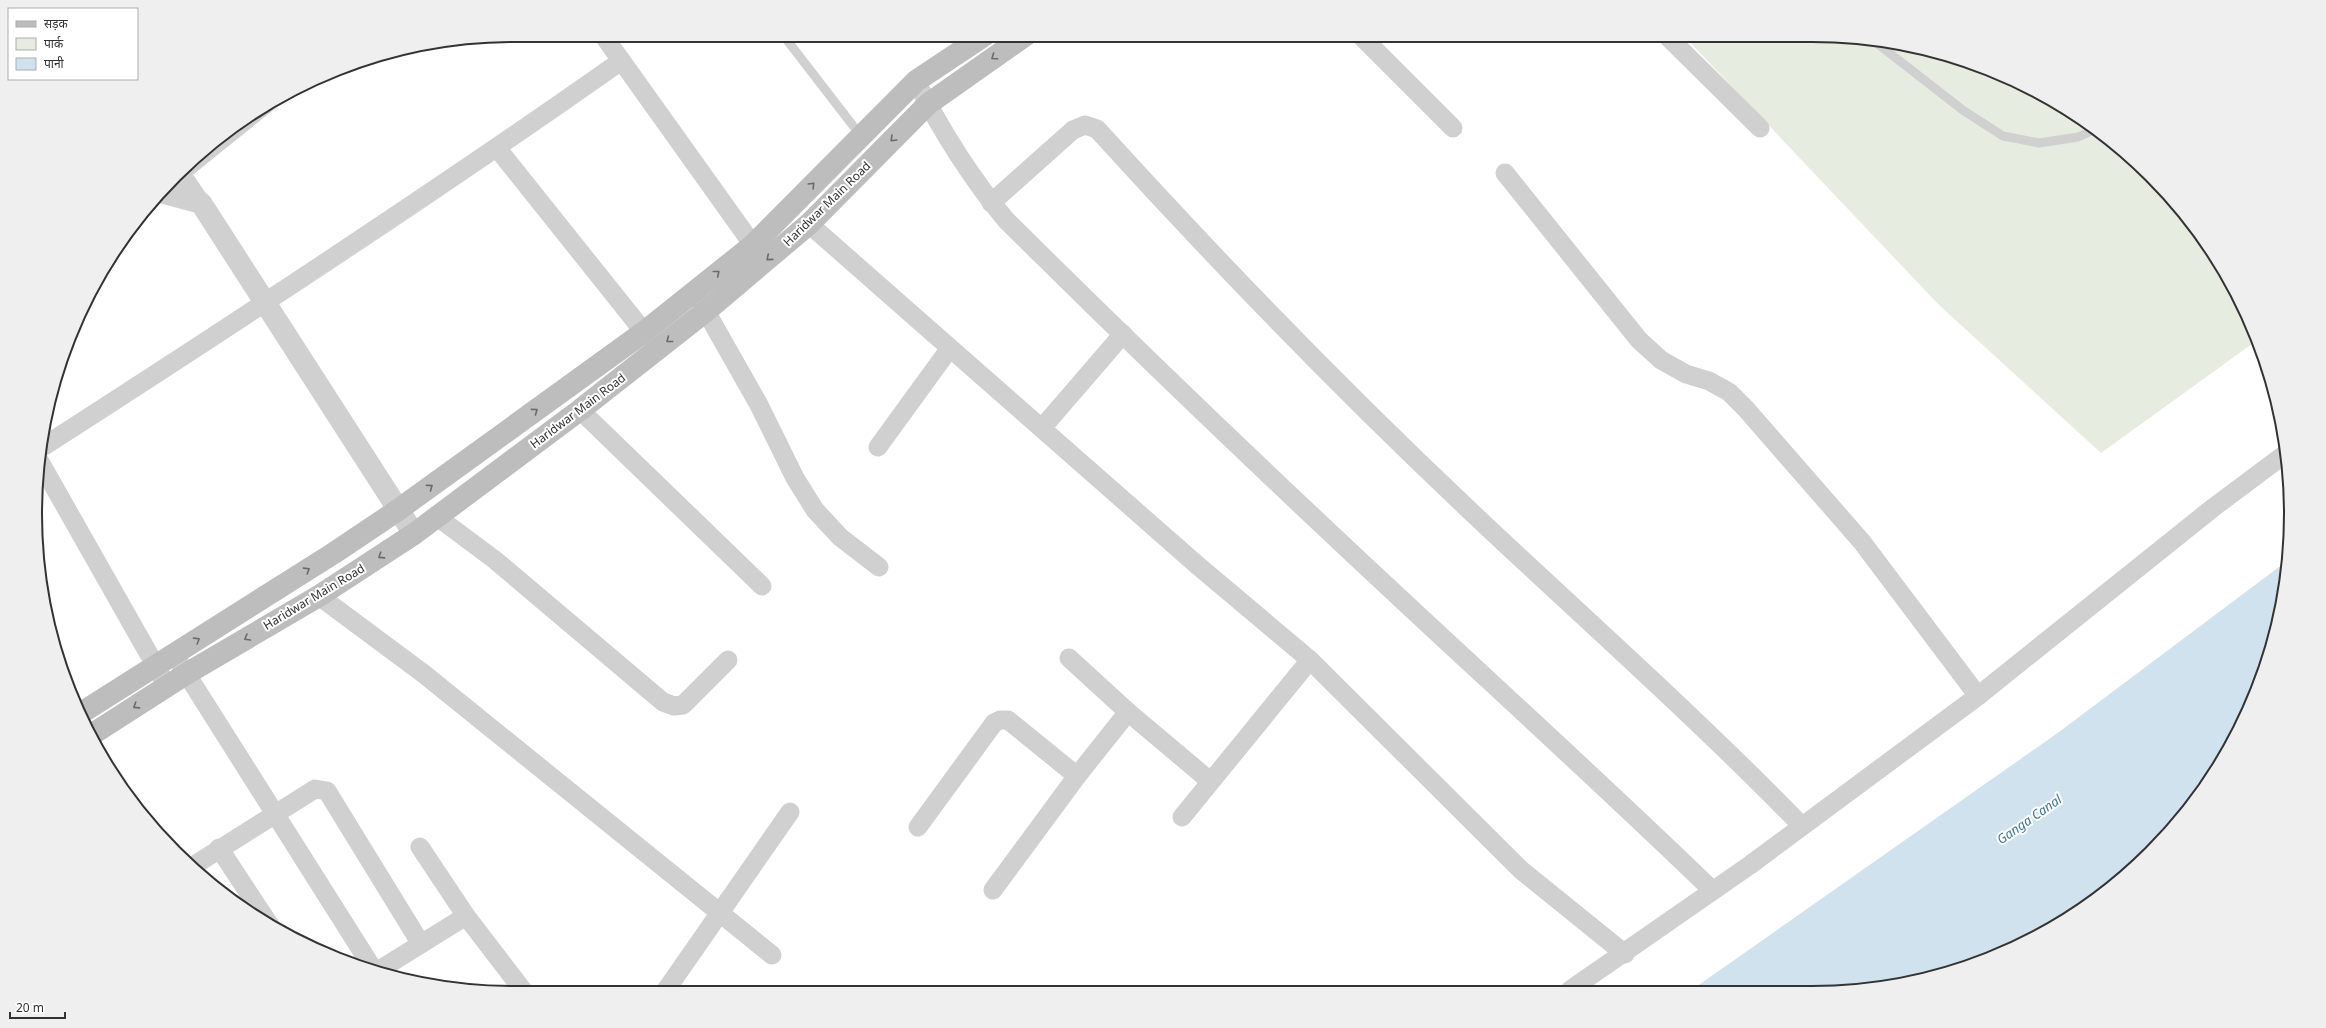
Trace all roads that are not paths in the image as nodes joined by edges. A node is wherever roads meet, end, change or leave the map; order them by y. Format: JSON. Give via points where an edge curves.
{"nodes":[{"id":1,"x":608,"y":42,"type":"edge"},
{"id":2,"x":789,"y":42,"type":"edge"},
{"id":3,"x":974,"y":42,"type":"edge"},
{"id":4,"x":1016,"y":42,"type":"edge"},
{"id":5,"x":1372,"y":42,"type":"edge"},
{"id":6,"x":1673,"y":42,"type":"edge"},
{"id":7,"x":1882,"y":47,"type":"edge"},
{"id":8,"x":621,"y":61,"type":"junction"},
{"id":9,"x":916,"y":81,"type":"junction"},
{"id":10,"x":928,"y":104,"type":"junction"},
{"id":11,"x":1453,"y":128,"type":"dead end"},
{"id":12,"x":1760,"y":128,"type":"dead end"},
{"id":13,"x":2088,"y":132,"type":"edge"},
{"id":14,"x":861,"y":136,"type":"junction"},
{"id":15,"x":497,"y":148,"type":"junction"},
{"id":16,"x":1505,"y":172,"type":"dead end"},
{"id":17,"x":184,"y":177,"type":"edge"},
{"id":18,"x":167,"y":194,"type":"edge"},
{"id":19,"x":201,"y":203,"type":"junction"},
{"id":20,"x":991,"y":203,"type":"junction"},
{"id":21,"x":809,"y":224,"type":"junction"},
{"id":22,"x":753,"y":245,"type":"junction"},
{"id":23,"x":695,"y":291,"type":"junction"},
{"id":24,"x":266,"y":304,"type":"junction"},
{"id":25,"x":706,"y":311,"type":"junction"},
{"id":26,"x":644,"y":332,"type":"junction"},
{"id":27,"x":1123,"y":334,"type":"junction"},
{"id":28,"x":950,"y":348,"type":"junction"},
{"id":29,"x":580,"y":410,"type":"junction"},
{"id":30,"x":1042,"y":428,"type":"junction"},
{"id":31,"x":47,"y":445,"type":"edge"},
{"id":32,"x":878,"y":447,"type":"dead end"},
{"id":33,"x":2281,"y":457,"type":"edge"},
{"id":34,"x":44,"y":470,"type":"edge"},
{"id":35,"x":398,"y":510,"type":"junction"},
{"id":36,"x":436,"y":516,"type":"junction"},
{"id":37,"x":414,"y":534,"type":"junction"},
{"id":38,"x":879,"y":567,"type":"dead end"},
{"id":39,"x":762,"y":586,"type":"dead end"},
{"id":40,"x":319,"y":596,"type":"junction"},
{"id":41,"x":174,"y":654,"type":"junction"},
{"id":42,"x":1069,"y":658,"type":"dead end"},
{"id":43,"x":728,"y":660,"type":"dead end"},
{"id":44,"x":1310,"y":660,"type":"junction"},
{"id":45,"x":154,"y":666,"type":"junction"},
{"id":46,"x":186,"y":674,"type":"junction"},
{"id":47,"x":167,"y":686,"type":"junction"},
{"id":48,"x":1978,"y":696,"type":"junction"},
{"id":49,"x":85,"y":710,"type":"edge"},
{"id":50,"x":1128,"y":712,"type":"junction"},
{"id":51,"x":96,"y":732,"type":"edge"},
{"id":52,"x":1077,"y":776,"type":"junction"},
{"id":53,"x":1210,"y":781,"type":"junction"},
{"id":54,"x":790,"y":812,"type":"dead end"},
{"id":55,"x":275,"y":813,"type":"junction"},
{"id":56,"x":1182,"y":817,"type":"dead end"},
{"id":57,"x":1802,"y":826,"type":"junction"},
{"id":58,"x":918,"y":827,"type":"dead end"},
{"id":59,"x":420,"y":847,"type":"dead end"},
{"id":60,"x":219,"y":848,"type":"junction"},
{"id":61,"x":196,"y":863,"type":"edge"},
{"id":62,"x":993,"y":890,"type":"dead end"},
{"id":63,"x":1712,"y":890,"type":"junction"},
{"id":64,"x":261,"y":912,"type":"edge"},
{"id":65,"x":719,"y":912,"type":"junction"},
{"id":66,"x":466,"y":916,"type":"junction"},
{"id":67,"x":421,"y":944,"type":"junction"},
{"id":68,"x":1625,"y":954,"type":"junction"},
{"id":69,"x":772,"y":955,"type":"dead end"},
{"id":70,"x":371,"y":964,"type":"edge"},
{"id":71,"x":383,"y":967,"type":"edge"},
{"id":72,"x":520,"y":986,"type":"edge"},
{"id":73,"x":668,"y":986,"type":"edge"},
{"id":74,"x":1576,"y":986,"type":"edge"}],
"edges":[{"from":1,"to":8,"type":"street"},
{"from":2,"to":14,"type":"lane"},
{"from":3,"to":9,"type":"main road","name":"Haridwar Main Road"},
{"from":4,"to":10,"type":"main road","name":"Haridwar Main Road","one_way":true},
{"from":5,"to":11,"type":"street"},
{"from":6,"to":12,"type":"street"},
{"from":7,"to":13,"type":"lane","via":[[1964,111],[2003,136],[2039,143],[2078,137]]},
{"from":8,"to":15,"type":"street"},
{"from":8,"to":22,"type":"street"},
{"from":9,"to":10,"type":"street"},
{"from":9,"to":14,"type":"main road","name":"Haridwar Main Road"},
{"from":10,"to":20,"type":"street"},
{"from":10,"to":21,"type":"main road","name":"Haridwar Main Road","one_way":true},
{"from":22,"to":14,"type":"main road","name":"Haridwar Main Road","one_way":true},
{"from":15,"to":24,"type":"street"},
{"from":15,"to":26,"type":"street"},
{"from":16,"to":48,"type":"street","via":[[1639,340],[1661,360],[1722,389],[1746,409],[1862,542]]},
{"from":17,"to":19,"type":"street"},
{"from":18,"to":19,"type":"street"},
{"from":19,"to":24,"type":"street"},
{"from":20,"to":27,"type":"street"},
{"from":20,"to":57,"type":"street","via":[[1073,130],[1085,125],[1097,129],[1211,253],[1339,383],[1464,505],[1732,755]]},
{"from":21,"to":25,"type":"main road","name":"Haridwar Main Road","one_way":true},
{"from":21,"to":28,"type":"street"},
{"from":23,"to":22,"type":"main road","name":"Haridwar Main Road","one_way":true},
{"from":23,"to":25,"type":"street"},
{"from":23,"to":26,"type":"main road","name":"Haridwar Main Road"},
{"from":24,"to":31,"type":"street"},
{"from":24,"to":35,"type":"street"},
{"from":25,"to":29,"type":"main road","name":"Haridwar Main Road","one_way":true},
{"from":25,"to":38,"type":"street","via":[[759,405],[795,478],[815,510],[840,537]]},
{"from":35,"to":26,"type":"main road","name":"Haridwar Main Road","one_way":true},
{"from":27,"to":30,"type":"street"},
{"from":27,"to":63,"type":"street"},
{"from":28,"to":30,"type":"street"},
{"from":28,"to":32,"type":"street"},
{"from":29,"to":36,"type":"main road","name":"Haridwar Main Road"},
{"from":29,"to":39,"type":"street"},
{"from":30,"to":44,"type":"street","via":[[1196,564]]},
{"from":33,"to":48,"type":"street","via":[[2214,507]]},
{"from":34,"to":45,"type":"street"},
{"from":35,"to":37,"type":"street"},
{"from":41,"to":35,"type":"main road","name":"Haridwar Main Road","one_way":true},
{"from":36,"to":37,"type":"main road","name":"Haridwar Main Road"},
{"from":36,"to":43,"type":"street","via":[[495,560],[663,702],[674,706],[683,705]]},
{"from":37,"to":40,"type":"main road","name":"Haridwar Main Road","one_way":true},
{"from":40,"to":46,"type":"main road","name":"Haridwar Main Road","one_way":true},
{"from":40,"to":65,"type":"street","via":[[424,674]]},
{"from":41,"to":45,"type":"main road","name":"Haridwar Main Road"},
{"from":41,"to":46,"type":"street"},
{"from":42,"to":50,"type":"street"},
{"from":44,"to":53,"type":"street"},
{"from":44,"to":68,"type":"street","via":[[1521,870]]},
{"from":45,"to":47,"type":"street"},
{"from":45,"to":49,"type":"main road","name":"Haridwar Main Road"},
{"from":46,"to":47,"type":"main road","name":"Haridwar Main Road"},
{"from":46,"to":55,"type":"street"},
{"from":47,"to":51,"type":"main road","name":"Haridwar Main Road","one_way":true},
{"from":48,"to":57,"type":"street"},
{"from":50,"to":52,"type":"street"},
{"from":50,"to":53,"type":"street"},
{"from":52,"to":58,"type":"street","via":[[1008,720],[1000,720],[994,723]]},
{"from":52,"to":62,"type":"street"},
{"from":53,"to":56,"type":"street"},
{"from":54,"to":65,"type":"street"},
{"from":55,"to":60,"type":"street"},
{"from":55,"to":67,"type":"street","via":[[315,790],[327,791]]},
{"from":55,"to":70,"type":"street"},
{"from":57,"to":63,"type":"street"},
{"from":59,"to":66,"type":"street"},
{"from":60,"to":61,"type":"street"},
{"from":60,"to":64,"type":"street"},
{"from":63,"to":68,"type":"street"},
{"from":65,"to":69,"type":"street"},
{"from":65,"to":73,"type":"street"},
{"from":66,"to":67,"type":"street"},
{"from":66,"to":72,"type":"street"},
{"from":67,"to":71,"type":"street"},
{"from":68,"to":74,"type":"street"}]}
